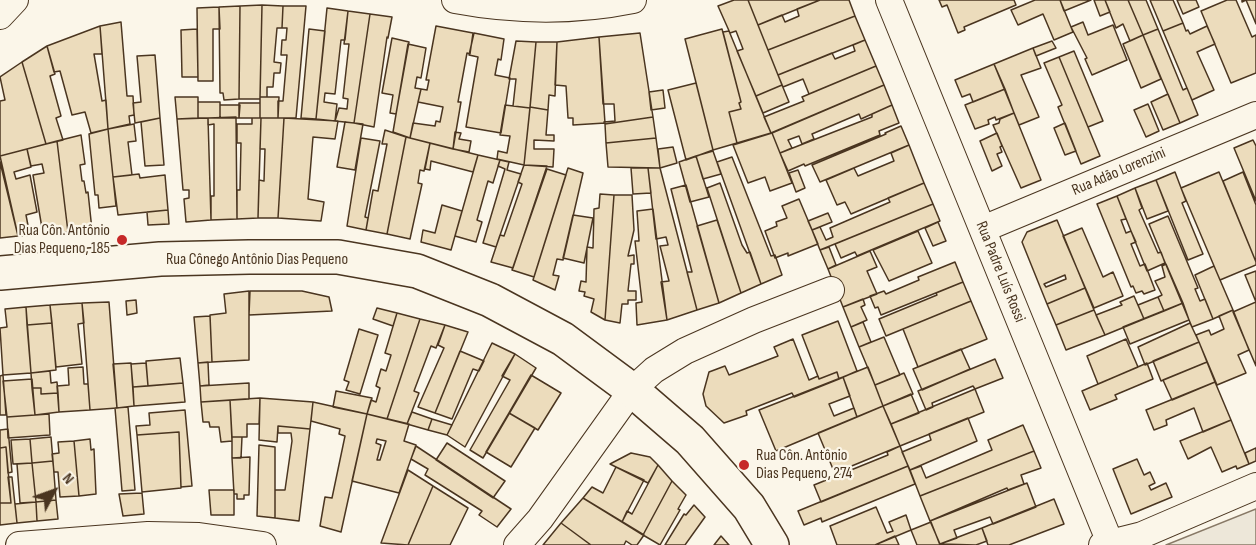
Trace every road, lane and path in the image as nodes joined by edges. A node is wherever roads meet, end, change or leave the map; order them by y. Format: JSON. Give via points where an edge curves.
{"nodes":[{"id":1,"x":15,"y":0,"type":"edge"},
{"id":2,"x":454,"y":0,"type":"edge"},
{"id":3,"x":633,"y":0,"type":"edge"},
{"id":4,"x":889,"y":0,"type":"edge"},
{"id":5,"x":0,"y":16,"type":"edge"},
{"id":6,"x":1256,"y":115,"type":"edge"},
{"id":7,"x":983,"y":229,"type":"junction"},
{"id":8,"x":0,"y":273,"type":"edge"},
{"id":9,"x":831,"y":290,"type":"dead end"},
{"id":10,"x":632,"y":390,"type":"junction"},
{"id":11,"x":1256,"y":486,"type":"edge"},
{"id":12,"x":1108,"y":544,"type":"edge"},
{"id":13,"x":19,"y":545,"type":"edge"},
{"id":14,"x":263,"y":545,"type":"edge"},
{"id":15,"x":517,"y":545,"type":"edge"},
{"id":16,"x":772,"y":545,"type":"edge"}],
"edges":[{"from":1,"to":5,"type":"street"},
{"from":2,"to":3,"type":"street","via":[[543,9],[605,6]]},
{"from":4,"to":7,"type":"street","name":"Rua Padre Luís Rossi"},
{"from":6,"to":7,"type":"street","name":"Rua Adão Lorenzini"},
{"from":7,"to":12,"type":"street","name":"Rua Padre Luís Rossi"},
{"from":8,"to":10,"type":"street","name":"Rua Cônego Antônio Dias Pequeno","via":[[160,259],[249,257],[338,257],[417,271],[490,300],[563,339]]},
{"from":9,"to":10,"type":"street","via":[[685,351],[654,370]]},
{"from":10,"to":15,"type":"street"},
{"from":10,"to":16,"type":"street","name":"Rua Cônego Antônio Dias Pequeno","via":[[690,440],[749,507]]},
{"from":11,"to":12,"type":"street","via":[[1142,535]]},
{"from":13,"to":14,"type":"street","via":[[148,535],[199,536]]}]}
